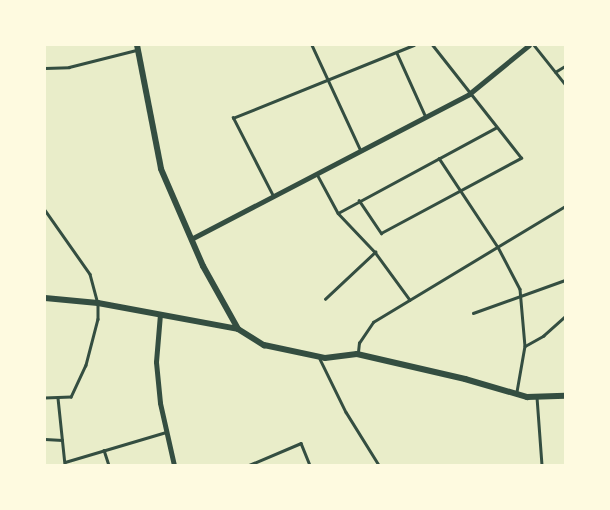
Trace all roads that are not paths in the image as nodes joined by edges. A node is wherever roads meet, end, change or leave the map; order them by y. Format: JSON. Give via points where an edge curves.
{"nodes":[{"id":1,"x":312,"y":45,"type":"edge"},
{"id":2,"x":414,"y":45,"type":"edge"},
{"id":3,"x":432,"y":45,"type":"edge"},
{"id":4,"x":528,"y":45,"type":"edge"},
{"id":5,"x":534,"y":45,"type":"edge"},
{"id":6,"x":138,"y":47,"type":"edge"},
{"id":7,"x":397,"y":53,"type":"junction"},
{"id":8,"x":565,"y":66,"type":"edge"},
{"id":9,"x":45,"y":68,"type":"edge"},
{"id":10,"x":555,"y":72,"type":"junction"},
{"id":11,"x":328,"y":80,"type":"junction"},
{"id":12,"x":565,"y":84,"type":"edge"},
{"id":13,"x":469,"y":94,"type":"junction"},
{"id":14,"x":426,"y":117,"type":"junction"},
{"id":15,"x":496,"y":128,"type":"junction"},
{"id":16,"x":361,"y":151,"type":"junction"},
{"id":17,"x":439,"y":158,"type":"junction"},
{"id":18,"x":317,"y":174,"type":"junction"},
{"id":19,"x":461,"y":190,"type":"junction"},
{"id":20,"x":273,"y":196,"type":"junction"},
{"id":21,"x":360,"y":200,"type":"junction"},
{"id":22,"x":565,"y":206,"type":"edge"},
{"id":23,"x":45,"y":210,"type":"edge"},
{"id":24,"x":338,"y":213,"type":"junction"},
{"id":25,"x":191,"y":239,"type":"junction"},
{"id":26,"x":498,"y":247,"type":"junction"},
{"id":27,"x":376,"y":252,"type":"junction"},
{"id":28,"x":565,"y":280,"type":"edge"},
{"id":29,"x":520,"y":296,"type":"junction"},
{"id":30,"x":45,"y":298,"type":"edge"},
{"id":31,"x":325,"y":298,"type":"dead end"},
{"id":32,"x":410,"y":300,"type":"junction"},
{"id":33,"x":98,"y":303,"type":"junction"},
{"id":34,"x":160,"y":314,"type":"junction"},
{"id":35,"x":473,"y":314,"type":"dead end"},
{"id":36,"x":565,"y":316,"type":"edge"},
{"id":37,"x":238,"y":329,"type":"junction"},
{"id":38,"x":526,"y":346,"type":"junction"},
{"id":39,"x":358,"y":354,"type":"junction"},
{"id":40,"x":320,"y":357,"type":"junction"},
{"id":41,"x":517,"y":394,"type":"junction"},
{"id":42,"x":565,"y":396,"type":"edge"},
{"id":43,"x":537,"y":397,"type":"junction"},
{"id":44,"x":45,"y":398,"type":"edge"},
{"id":45,"x":58,"y":398,"type":"junction"},
{"id":46,"x":166,"y":432,"type":"junction"},
{"id":47,"x":45,"y":439,"type":"edge"},
{"id":48,"x":62,"y":440,"type":"junction"},
{"id":49,"x":104,"y":450,"type":"junction"},
{"id":50,"x":65,"y":463,"type":"edge"},
{"id":51,"x":109,"y":465,"type":"edge"},
{"id":52,"x":174,"y":465,"type":"edge"},
{"id":53,"x":249,"y":465,"type":"edge"},
{"id":54,"x":310,"y":465,"type":"edge"},
{"id":55,"x":379,"y":465,"type":"edge"},
{"id":56,"x":542,"y":465,"type":"edge"}],
"edges":[{"from":1,"to":11,"type":"lane"},
{"from":2,"to":7,"type":"lane"},
{"from":3,"to":13,"type":"lane"},
{"from":4,"to":13,"type":"street"},
{"from":5,"to":10,"type":"lane"},
{"from":6,"to":9,"type":"lane","via":[[69,67]]},
{"from":6,"to":25,"type":"street","via":[[161,169]]},
{"from":7,"to":11,"type":"lane"},
{"from":7,"to":14,"type":"lane"},
{"from":8,"to":10,"type":"lane"},
{"from":10,"to":12,"type":"lane"},
{"from":11,"to":16,"type":"lane"},
{"from":11,"to":20,"type":"lane","via":[[233,118]]},
{"from":13,"to":14,"type":"street"},
{"from":13,"to":15,"type":"lane"},
{"from":14,"to":16,"type":"street"},
{"from":15,"to":17,"type":"lane"},
{"from":15,"to":19,"type":"lane","via":[[521,158]]},
{"from":16,"to":18,"type":"street"},
{"from":17,"to":19,"type":"lane"},
{"from":17,"to":21,"type":"lane"},
{"from":18,"to":20,"type":"street"},
{"from":18,"to":24,"type":"lane"},
{"from":19,"to":21,"type":"lane","via":[[381,233]]},
{"from":19,"to":26,"type":"lane"},
{"from":20,"to":25,"type":"street"},
{"from":21,"to":24,"type":"lane"},
{"from":22,"to":26,"type":"lane"},
{"from":23,"to":33,"type":"lane","via":[[90,274]]},
{"from":24,"to":27,"type":"lane"},
{"from":25,"to":37,"type":"street"},
{"from":26,"to":29,"type":"lane"},
{"from":26,"to":32,"type":"lane"},
{"from":27,"to":31,"type":"lane"},
{"from":27,"to":32,"type":"lane"},
{"from":28,"to":29,"type":"lane"},
{"from":29,"to":35,"type":"lane"},
{"from":29,"to":38,"type":"lane"},
{"from":30,"to":33,"type":"street"},
{"from":32,"to":39,"type":"lane","via":[[374,322],[359,342]]},
{"from":33,"to":34,"type":"street"},
{"from":33,"to":45,"type":"lane","via":[[98,320],[79,384],[71,398]]},
{"from":34,"to":37,"type":"street"},
{"from":34,"to":46,"type":"street","via":[[156,362]]},
{"from":36,"to":38,"type":"lane"},
{"from":37,"to":40,"type":"street","via":[[264,345]]},
{"from":38,"to":41,"type":"lane"},
{"from":39,"to":40,"type":"street"},
{"from":39,"to":41,"type":"street"},
{"from":40,"to":55,"type":"lane","via":[[346,412]]},
{"from":41,"to":43,"type":"street"},
{"from":42,"to":43,"type":"street"},
{"from":43,"to":56,"type":"lane"},
{"from":44,"to":45,"type":"lane"},
{"from":45,"to":48,"type":"lane"},
{"from":46,"to":49,"type":"lane"},
{"from":46,"to":52,"type":"street"},
{"from":47,"to":48,"type":"lane"},
{"from":48,"to":50,"type":"lane"},
{"from":49,"to":50,"type":"lane"},
{"from":49,"to":51,"type":"lane"},
{"from":53,"to":54,"type":"lane","via":[[301,443]]}]}
